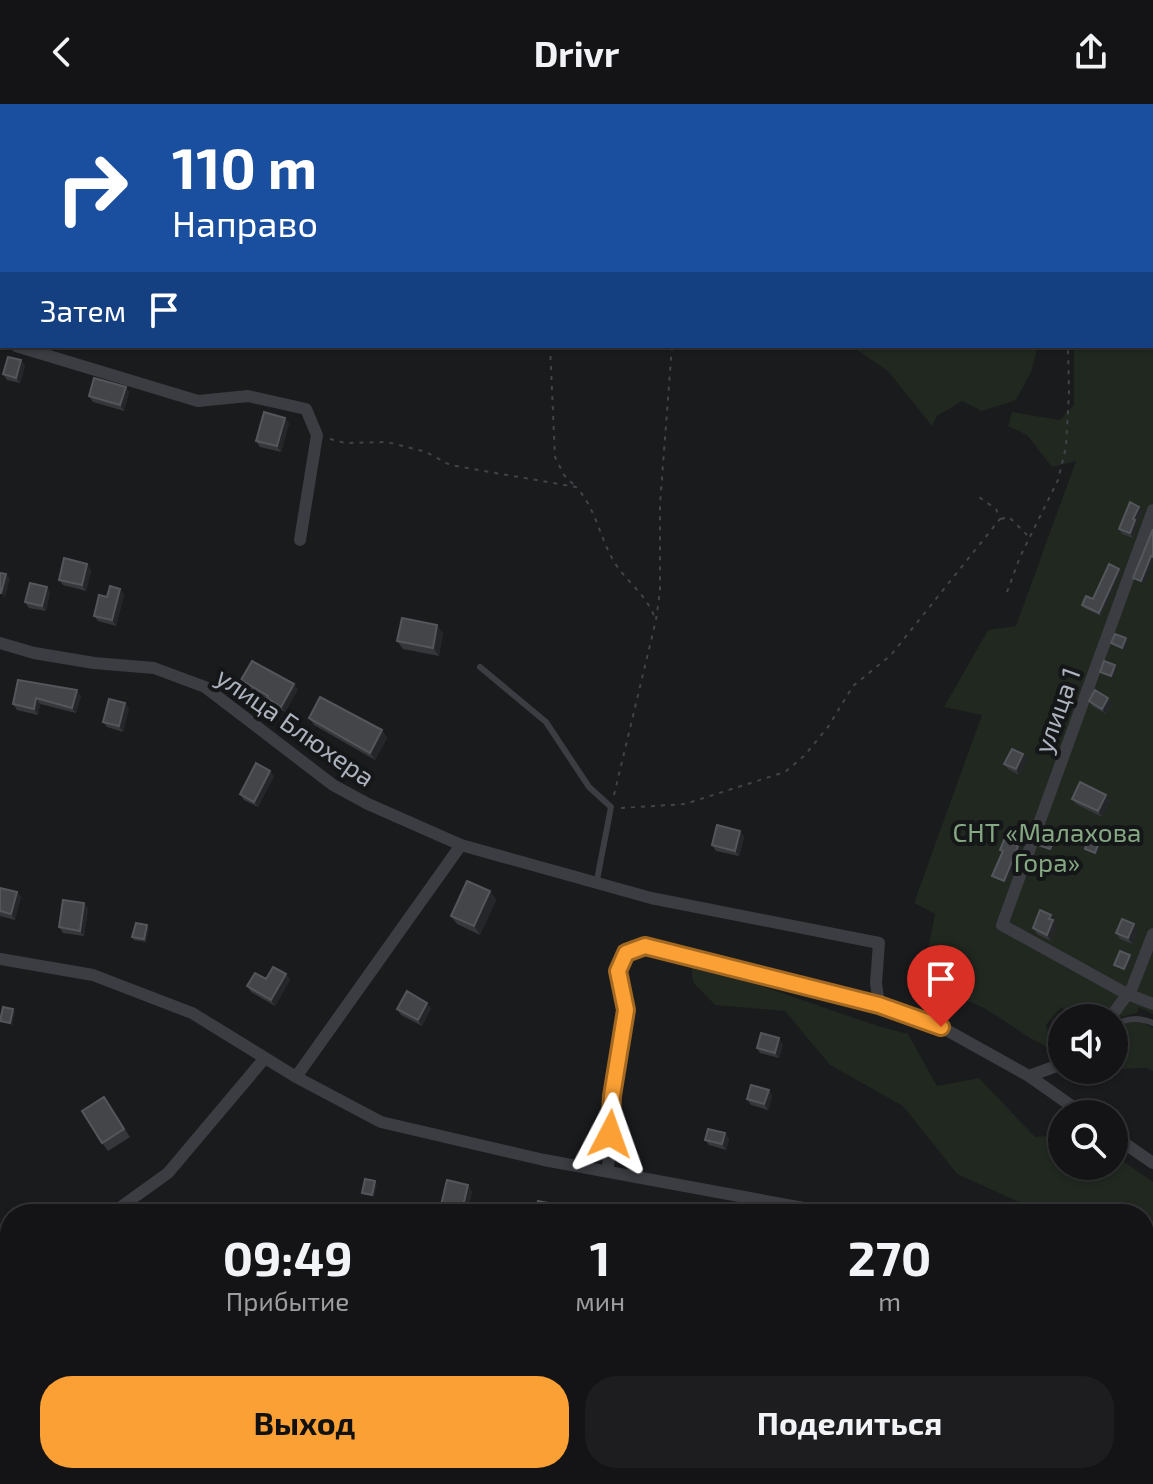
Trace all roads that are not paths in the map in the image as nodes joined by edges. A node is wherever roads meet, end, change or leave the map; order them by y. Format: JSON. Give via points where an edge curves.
{"nodes":[{"id":1,"x":23,"y":348,"type":"edge"},
{"id":2,"x":1153,"y":510,"type":"edge"},
{"id":3,"x":300,"y":540,"type":"dead end"},
{"id":4,"x":0,"y":643,"type":"edge"},
{"id":5,"x":480,"y":667,"type":"dead end"},
{"id":6,"x":461,"y":845,"type":"junction"},
{"id":7,"x":596,"y":885,"type":"junction"},
{"id":8,"x":1153,"y":934,"type":"edge"},
{"id":9,"x":0,"y":959,"type":"edge"},
{"id":10,"x":1129,"y":991,"type":"junction"},
{"id":11,"x":1120,"y":1004,"type":"edge"},
{"id":12,"x":1153,"y":1004,"type":"edge"},
{"id":13,"x":879,"y":1005,"type":"junction"},
{"id":14,"x":1128,"y":1019,"type":"edge"},
{"id":15,"x":1153,"y":1023,"type":"edge"},
{"id":16,"x":265,"y":1058,"type":"junction"},
{"id":17,"x":1048,"y":1069,"type":"edge"},
{"id":18,"x":1029,"y":1076,"type":"junction"},
{"id":19,"x":296,"y":1077,"type":"junction"},
{"id":20,"x":1063,"y":1100,"type":"edge"},
{"id":21,"x":1128,"y":1146,"type":"edge"},
{"id":22,"x":1153,"y":1163,"type":"edge"},
{"id":23,"x":608,"y":1171,"type":"junction"},
{"id":24,"x":125,"y":1204,"type":"edge"},
{"id":25,"x":783,"y":1204,"type":"edge"}],
"edges":[{"from":1,"to":3,"type":"street","via":[[198,401],[248,396],[306,409],[317,435]]},
{"from":2,"to":10,"type":"street","name":"улица 1","via":[[1002,925]]},
{"from":4,"to":6,"type":"street","name":"улица Блюхера","via":[[94,663],[154,668],[205,687],[333,785]]},
{"from":5,"to":7,"type":"lane","via":[[546,722],[589,787],[611,807]]},
{"from":6,"to":7,"type":"street","name":"улица Блюхера"},
{"from":6,"to":19,"type":"street"},
{"from":7,"to":13,"type":"street","name":"улица Блюхера","via":[[879,943]]},
{"from":8,"to":10,"type":"street"},
{"from":9,"to":16,"type":"street","via":[[93,975],[192,1013]]},
{"from":10,"to":11,"type":"street"},
{"from":10,"to":12,"type":"street"},
{"from":13,"to":18,"type":"street","via":[[941,1027]]},
{"from":13,"to":23,"type":"street","via":[[645,946],[626,953],[618,971],[626,1010],[612,1096]]},
{"from":14,"to":15,"type":"lane"},
{"from":16,"to":19,"type":"street"},
{"from":16,"to":24,"type":"street","via":[[168,1173]]},
{"from":17,"to":18,"type":"street"},
{"from":18,"to":20,"type":"street"},
{"from":19,"to":23,"type":"street","via":[[381,1122]]},
{"from":21,"to":22,"type":"street"},
{"from":23,"to":25,"type":"street"}]}
